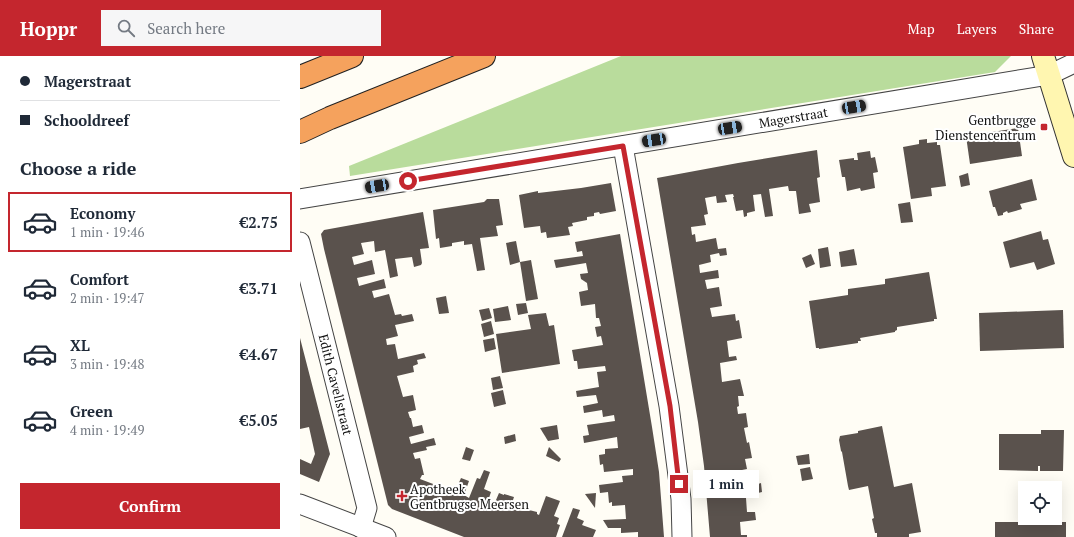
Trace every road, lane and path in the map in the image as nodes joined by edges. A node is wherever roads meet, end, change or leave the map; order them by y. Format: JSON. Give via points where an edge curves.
{"nodes":[{"id":1,"x":352,"y":56,"type":"edge"},
{"id":2,"x":484,"y":56,"type":"edge"},
{"id":3,"x":1074,"y":63,"type":"edge"},
{"id":4,"x":1046,"y":66,"type":"edge"},
{"id":5,"x":300,"y":77,"type":"edge"},
{"id":6,"x":300,"y":132,"type":"edge"},
{"id":7,"x":623,"y":146,"type":"junction"},
{"id":8,"x":1074,"y":156,"type":"edge"},
{"id":9,"x":300,"y":199,"type":"edge"},
{"id":10,"x":300,"y":242,"type":"edge"},
{"id":11,"x":300,"y":504,"type":"edge"},
{"id":12,"x":362,"y":528,"type":"junction"},
{"id":13,"x":386,"y":537,"type":"edge"},
{"id":14,"x":682,"y":537,"type":"edge"}],
"edges":[{"from":1,"to":5,"type":"highway"},
{"from":2,"to":6,"type":"highway"},
{"from":3,"to":4,"type":"street","name":"Magerstraat"},
{"from":4,"to":7,"type":"street","name":"Magerstraat"},
{"from":4,"to":8,"type":"street"},
{"from":7,"to":9,"type":"street","name":"Magerstraat"},
{"from":7,"to":14,"type":"street","via":[[670,406],[681,499]]},
{"from":10,"to":12,"type":"street","name":"Edith Cavellstraat","via":[[367,508]]},
{"from":11,"to":12,"type":"street"},
{"from":12,"to":13,"type":"street"}]}
